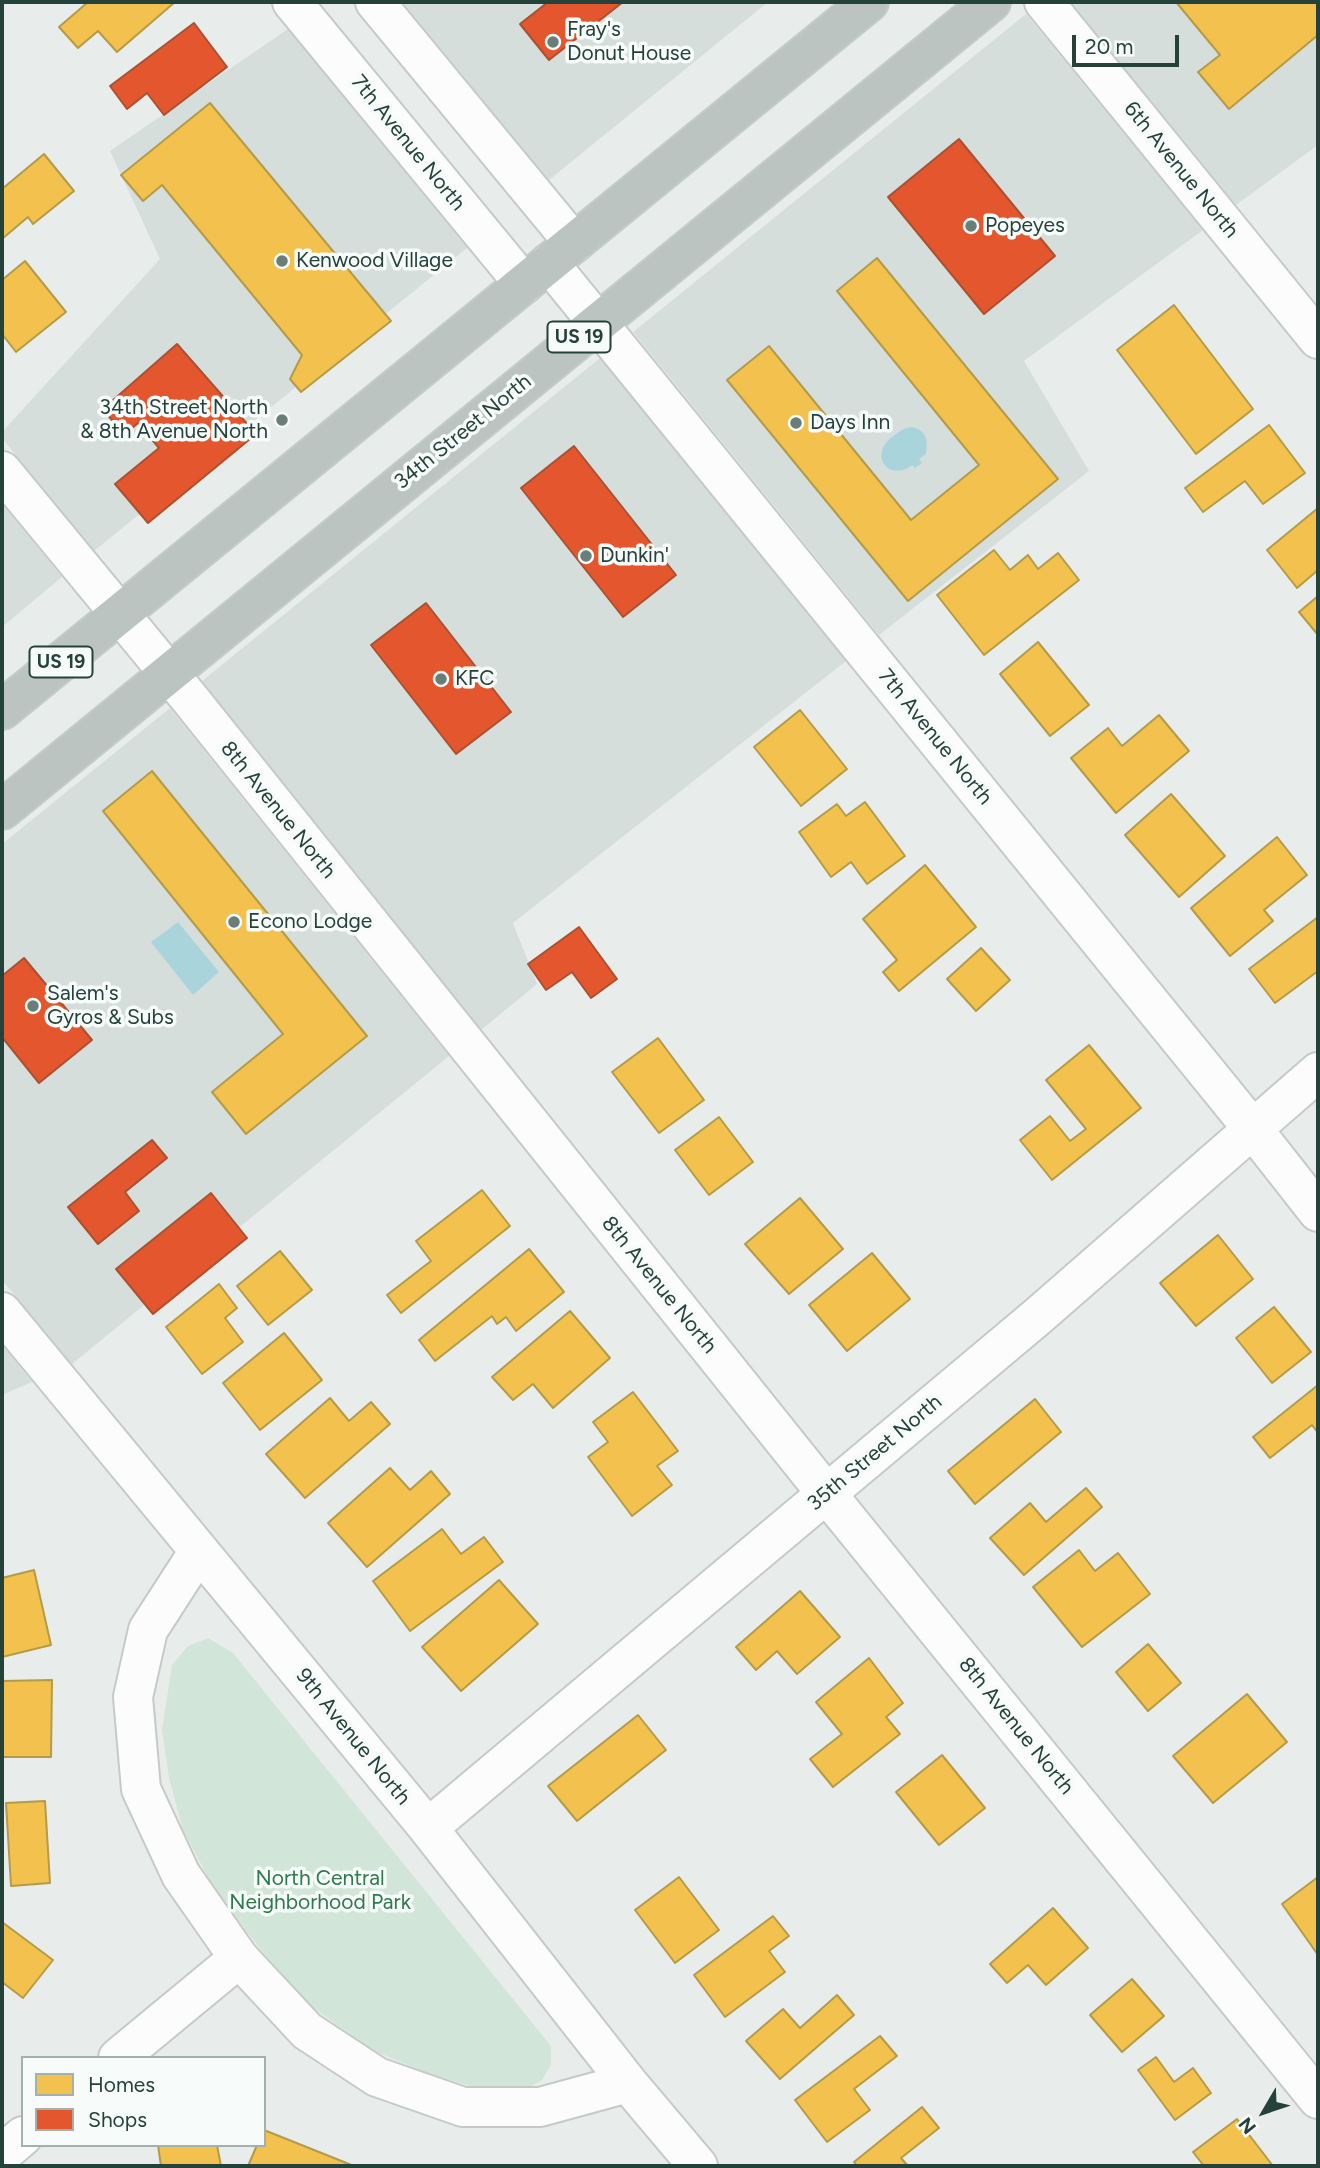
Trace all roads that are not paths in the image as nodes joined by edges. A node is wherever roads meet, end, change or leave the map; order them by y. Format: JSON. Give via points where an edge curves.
{"nodes":[{"id":1,"x":292,"y":2,"type":"edge"},
{"id":2,"x":375,"y":2,"type":"edge"},
{"id":3,"x":869,"y":2,"type":"edge"},
{"id":4,"x":991,"y":2,"type":"edge"},
{"id":5,"x":1044,"y":2,"type":"edge"},
{"id":6,"x":549,"y":263,"type":"junction"},
{"id":7,"x":598,"y":322,"type":"junction"},
{"id":8,"x":1318,"y":339,"type":"edge"},
{"id":9,"x":2,"y":471,"type":"edge"},
{"id":10,"x":119,"y":614,"type":"junction"},
{"id":11,"x":168,"y":672,"type":"junction"},
{"id":12,"x":2,"y":710,"type":"edge"},
{"id":13,"x":2,"y":810,"type":"edge"},
{"id":14,"x":1318,"y":1072,"type":"edge"},
{"id":15,"x":1252,"y":1128,"type":"junction"},
{"id":16,"x":1318,"y":1212,"type":"edge"},
{"id":17,"x":2,"y":1312,"type":"edge"},
{"id":18,"x":826,"y":1493,"type":"junction"},
{"id":19,"x":199,"y":1551,"type":"junction"},
{"id":20,"x":428,"y":1828,"type":"junction"},
{"id":21,"x":239,"y":1958,"type":"junction"},
{"id":22,"x":120,"y":2056,"type":"edge"},
{"id":23,"x":628,"y":2083,"type":"junction"},
{"id":24,"x":1318,"y":2099,"type":"edge"},
{"id":25,"x":21,"y":2138,"type":"edge"},
{"id":26,"x":2,"y":2154,"type":"edge"},
{"id":27,"x":698,"y":2166,"type":"edge"}],
"edges":[{"from":1,"to":6,"type":"street","name":"7th Avenue North"},
{"from":2,"to":6,"type":"street","name":"7th Avenue North"},
{"from":3,"to":6,"type":"highway","number":"US 19"},
{"from":4,"to":7,"type":"highway","name":"34th Street North","number":"US 19"},
{"from":5,"to":8,"type":"street","name":"6th Avenue North"},
{"from":6,"to":7,"type":"street","name":"7th Avenue North"},
{"from":6,"to":10,"type":"highway","number":"US 19"},
{"from":7,"to":11,"type":"highway","name":"34th Street North","number":"US 19"},
{"from":7,"to":15,"type":"street","name":"7th Avenue North"},
{"from":9,"to":10,"type":"street","name":"8th Avenue North"},
{"from":10,"to":11,"type":"street","name":"8th Avenue North"},
{"from":10,"to":12,"type":"highway","number":"US 19"},
{"from":11,"to":13,"type":"highway","name":"34th Street North","number":"US 19"},
{"from":11,"to":18,"type":"street","name":"8th Avenue North"},
{"from":14,"to":15,"type":"street","name":"35th Street North"},
{"from":15,"to":16,"type":"street","name":"7th Avenue North"},
{"from":15,"to":18,"type":"street","name":"35th Street North","via":[[1037,1317]]},
{"from":17,"to":19,"type":"street","name":"9th Avenue North"},
{"from":18,"to":20,"type":"street","name":"35th Street North"},
{"from":18,"to":24,"type":"street","name":"8th Avenue North"},
{"from":19,"to":20,"type":"street","name":"9th Avenue North"},
{"from":19,"to":21,"type":"street","via":[[148,1630],[133,1696],[141,1789],[181,1875]]},
{"from":20,"to":23,"type":"street","name":"9th Avenue North"},
{"from":21,"to":22,"type":"street"},
{"from":21,"to":23,"type":"street","via":[[307,2031],[377,2077],[463,2108],[540,2107]]},
{"from":23,"to":27,"type":"street","name":"9th Avenue North"},
{"from":25,"to":26,"type":"street"}]}
